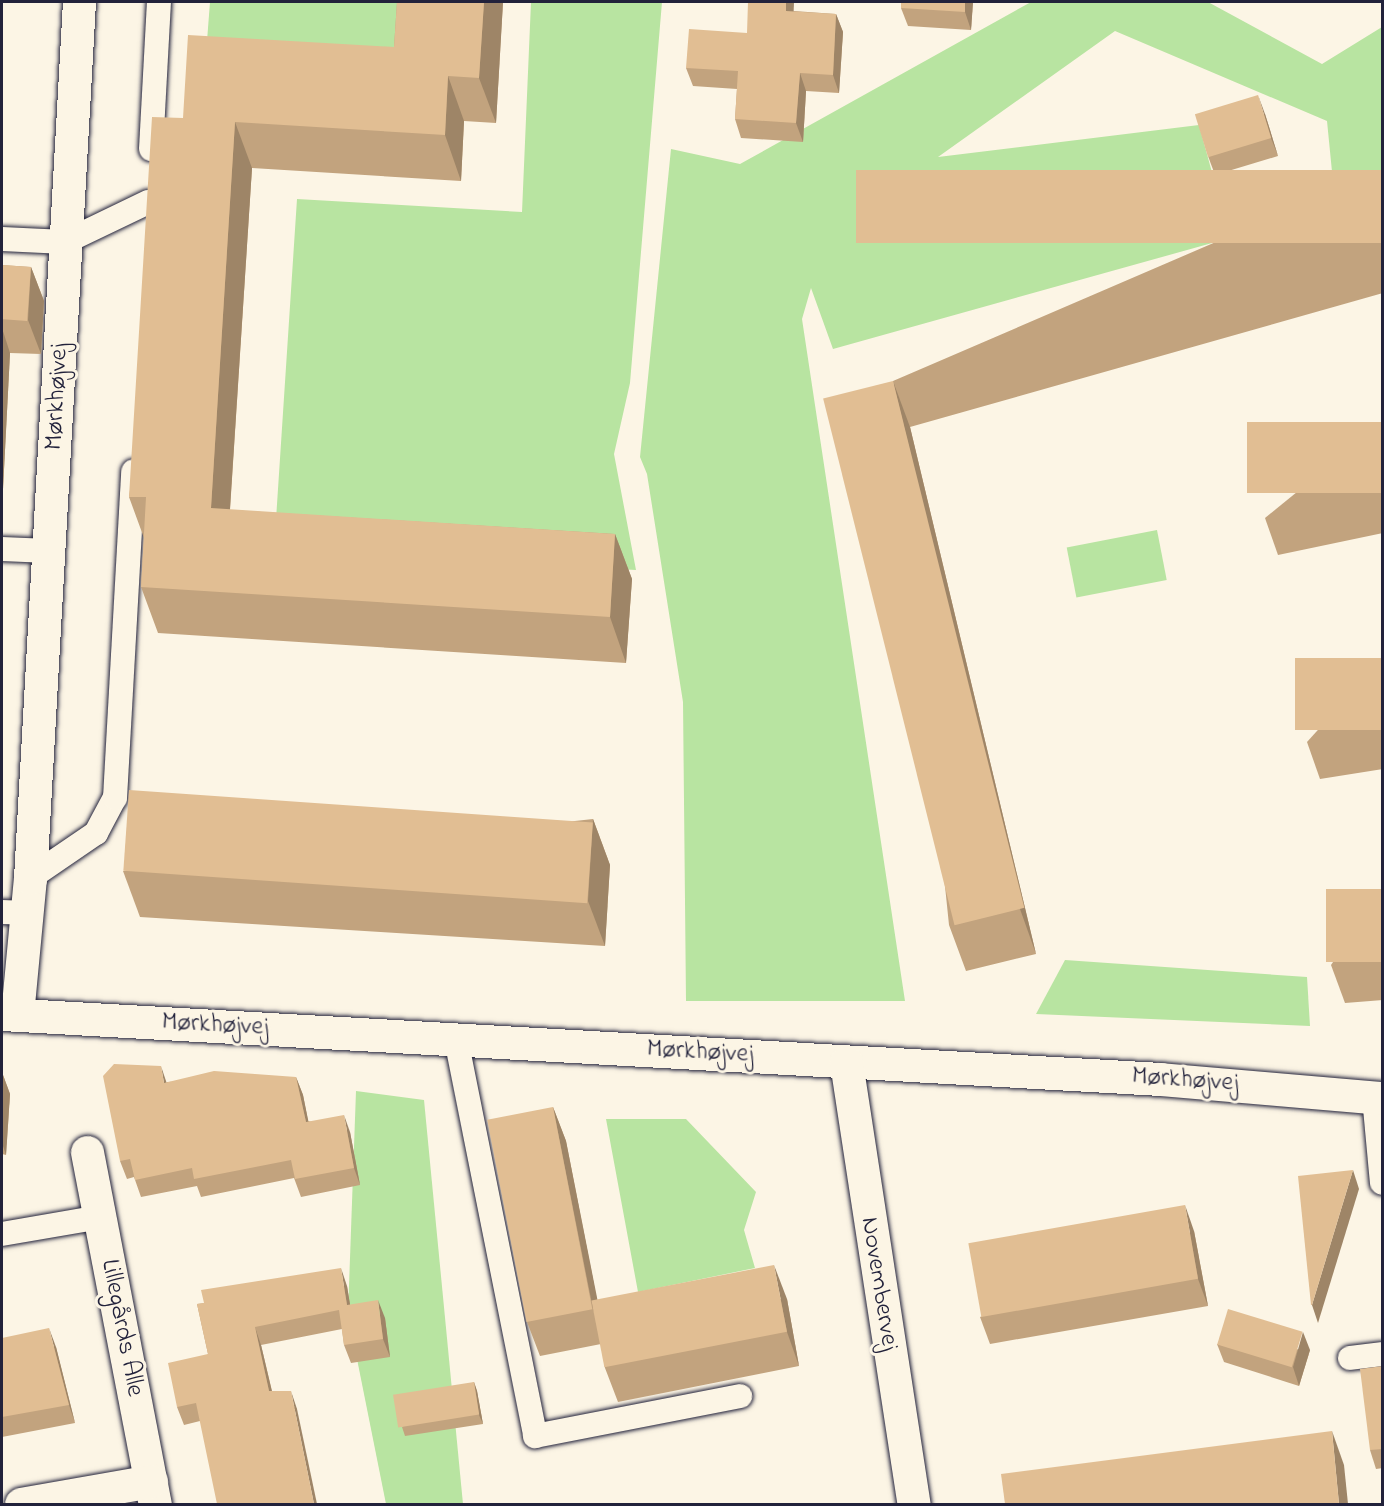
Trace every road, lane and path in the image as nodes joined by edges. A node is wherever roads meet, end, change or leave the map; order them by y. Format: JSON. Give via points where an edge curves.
{"nodes":[{"id":1,"x":79,"y":2,"type":"edge"},
{"id":2,"x":159,"y":2,"type":"edge"},
{"id":3,"x":148,"y":201,"type":"junction"},
{"id":4,"x":146,"y":234,"type":"edge"},
{"id":5,"x":2,"y":239,"type":"edge"},
{"id":6,"x":65,"y":242,"type":"junction"},
{"id":7,"x":135,"y":441,"type":"edge"},
{"id":8,"x":2,"y":549,"type":"edge"},
{"id":9,"x":49,"y":551,"type":"junction"},
{"id":10,"x":30,"y":878,"type":"junction"},
{"id":11,"x":14,"y":913,"type":"edge"},
{"id":12,"x":9,"y":1014,"type":"edge"},
{"id":13,"x":456,"y":1039,"type":"junction"},
{"id":14,"x":846,"y":1062,"type":"junction"},
{"id":15,"x":1378,"y":1097,"type":"edge"},
{"id":16,"x":87,"y":1152,"type":"dead end"},
{"id":17,"x":1383,"y":1183,"type":"edge"},
{"id":18,"x":100,"y":1217,"type":"junction"},
{"id":19,"x":2,"y":1234,"type":"edge"},
{"id":20,"x":1383,"y":1354,"type":"edge"},
{"id":21,"x":1350,"y":1358,"type":"dead end"},
{"id":22,"x":740,"y":1396,"type":"dead end"},
{"id":23,"x":153,"y":1493,"type":"edge"},
{"id":24,"x":21,"y":1504,"type":"edge"},
{"id":25,"x":914,"y":1504,"type":"edge"}],
"edges":[{"from":1,"to":6,"type":"street","name":"Mørkhøjvej"},
{"from":2,"to":3,"type":"lane"},
{"from":3,"to":4,"type":"lane"},
{"from":3,"to":6,"type":"lane"},
{"from":5,"to":6,"type":"lane"},
{"from":6,"to":9,"type":"street","name":"Mørkhøjvej"},
{"from":7,"to":10,"type":"lane","via":[[127,799],[96,832]]},
{"from":8,"to":9,"type":"lane"},
{"from":9,"to":10,"type":"street","name":"Mørkhøjvej"},
{"from":10,"to":11,"type":"street","name":"Mørkhøjvej"},
{"from":11,"to":12,"type":"street","name":"Mørkhøjvej"},
{"from":12,"to":13,"type":"street","name":"Mørkhøjvej"},
{"from":13,"to":14,"type":"street","name":"Mørkhøjvej"},
{"from":13,"to":22,"type":"lane","via":[[536,1436]]},
{"from":14,"to":15,"type":"street","name":"Mørkhøjvej","via":[[1160,1078]]},
{"from":14,"to":25,"type":"street","name":"Novembervej"},
{"from":15,"to":17,"type":"lane"},
{"from":16,"to":18,"type":"street","name":"Lillegårds Alle"},
{"from":18,"to":19,"type":"lane"},
{"from":18,"to":23,"type":"street","name":"Lillegårds Alle"},
{"from":20,"to":21,"type":"lane"},
{"from":23,"to":24,"type":"street"}]}
